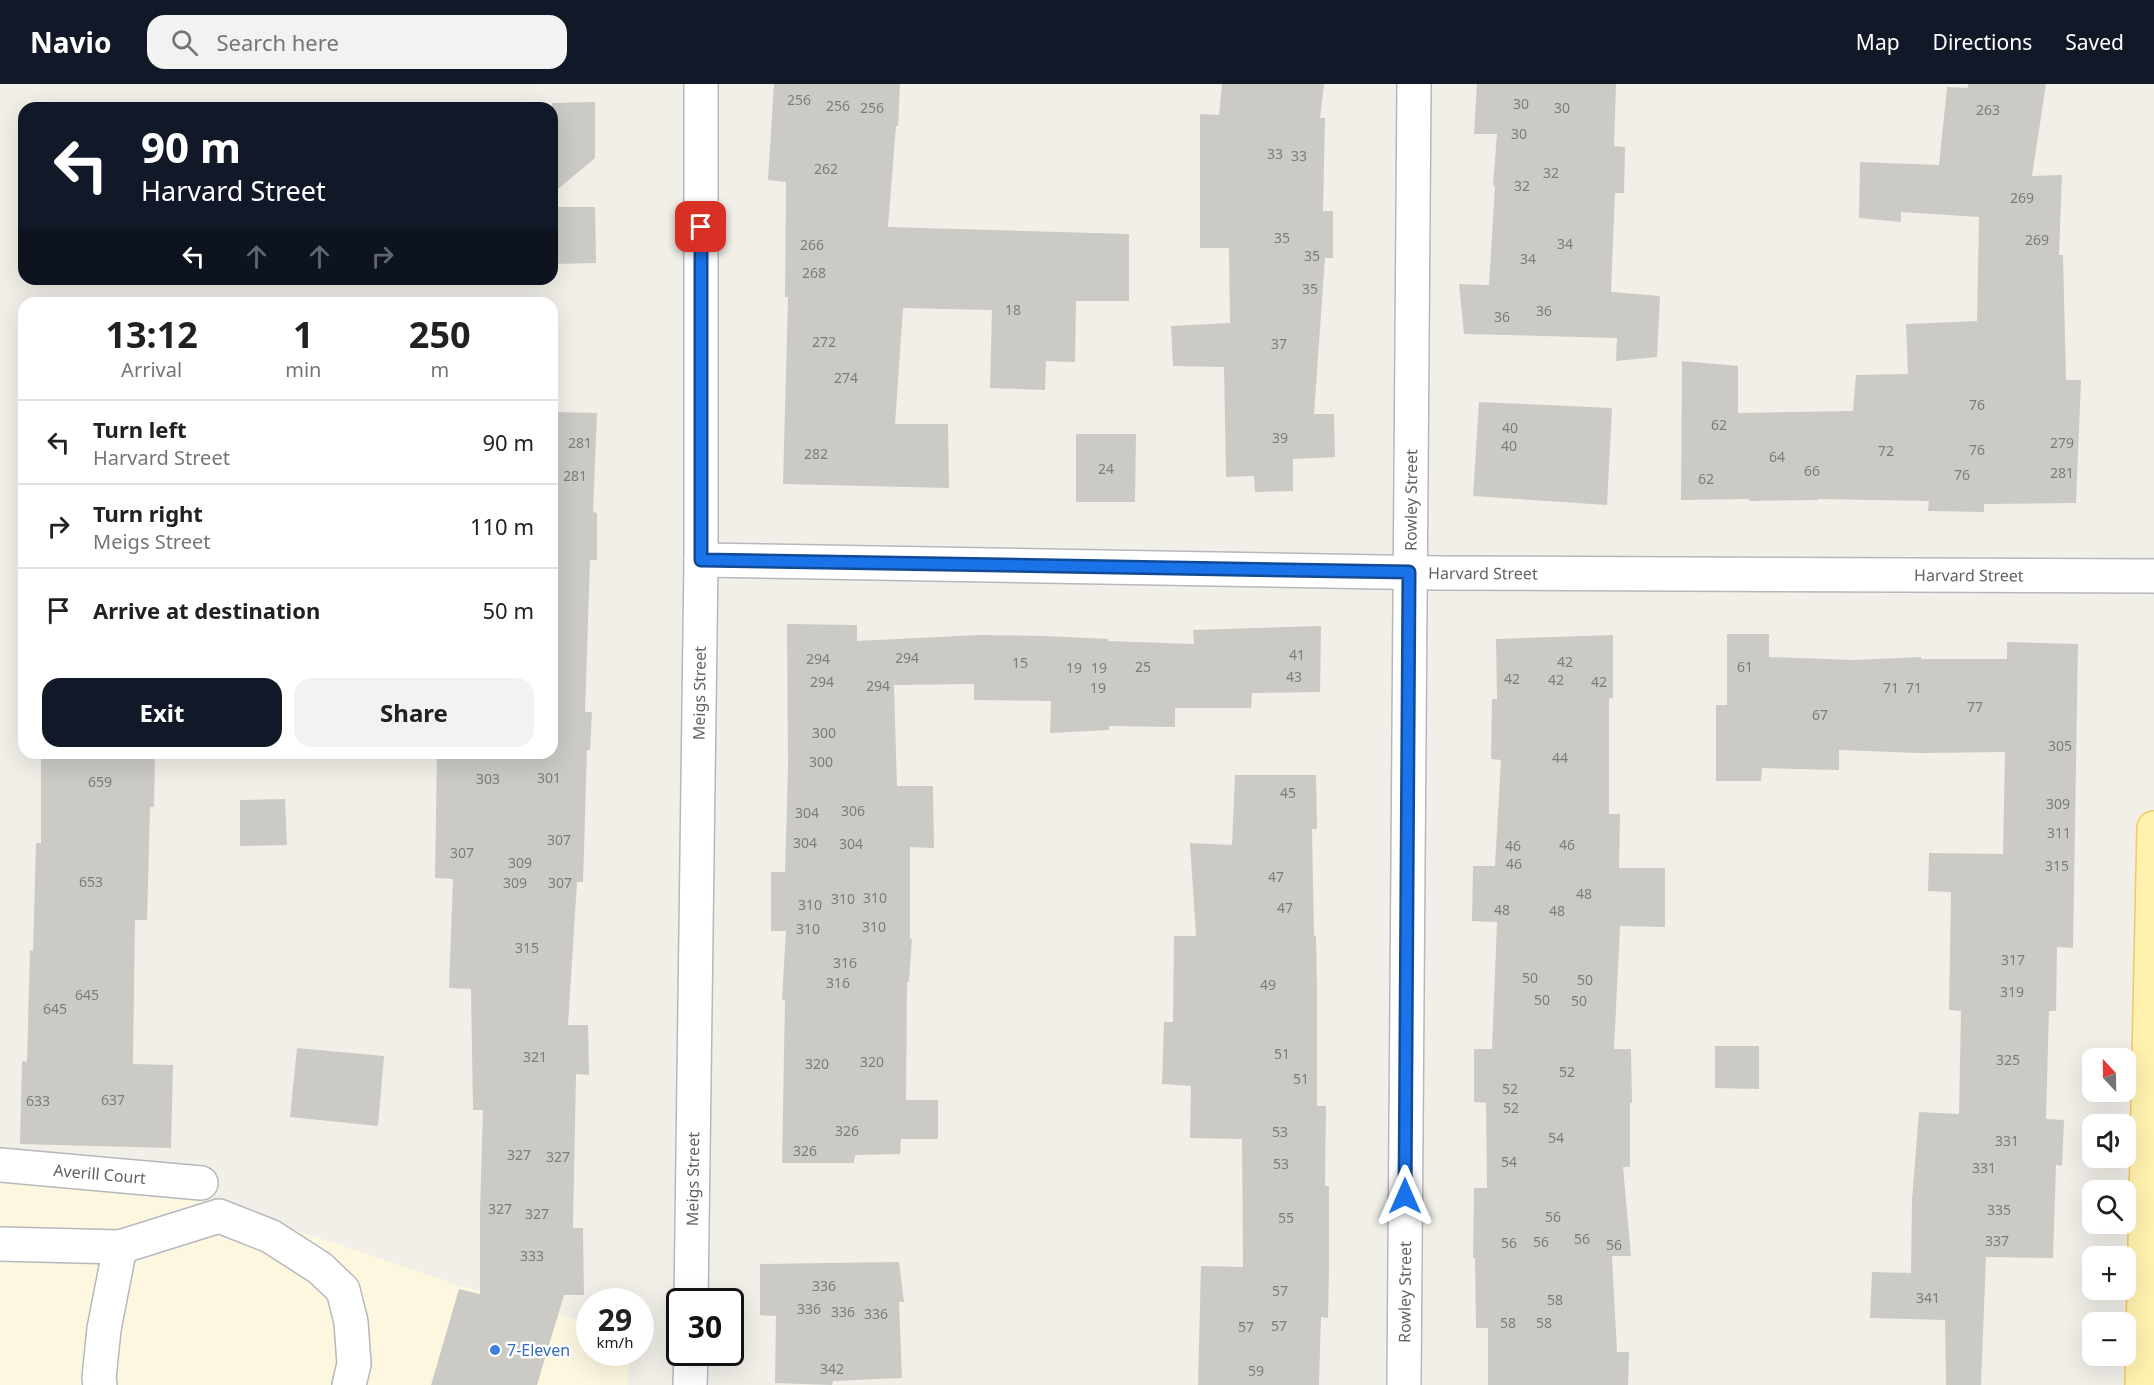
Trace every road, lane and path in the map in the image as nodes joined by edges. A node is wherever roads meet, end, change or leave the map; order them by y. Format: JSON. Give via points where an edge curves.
{"nodes":[{"id":1,"x":701,"y":84,"type":"edge"},
{"id":2,"x":1414,"y":84,"type":"edge"},
{"id":3,"x":701,"y":560,"type":"junction"},
{"id":4,"x":1409,"y":572,"type":"junction"},
{"id":5,"x":2154,"y":576,"type":"edge"},
{"id":6,"x":2154,"y":828,"type":"edge"},
{"id":7,"x":2152,"y":1061,"type":"edge"},
{"id":8,"x":0,"y":1165,"type":"edge"},
{"id":9,"x":201,"y":1183,"type":"dead end"},
{"id":10,"x":0,"y":1244,"type":"edge"},
{"id":11,"x":120,"y":1247,"type":"junction"},
{"id":12,"x":691,"y":1288,"type":"edge"},
{"id":13,"x":691,"y":1366,"type":"edge"},
{"id":14,"x":100,"y":1385,"type":"edge"},
{"id":15,"x":349,"y":1385,"type":"edge"},
{"id":16,"x":690,"y":1385,"type":"edge"},
{"id":17,"x":1404,"y":1385,"type":"edge"},
{"id":18,"x":2142,"y":1385,"type":"edge"}],
"edges":[{"from":1,"to":3,"type":"street","name":"Meigs Street"},
{"from":2,"to":4,"type":"street","name":"Rowley Street"},
{"from":3,"to":4,"type":"street","name":"Harvard Street"},
{"from":3,"to":12,"type":"street","name":"Meigs Street"},
{"from":4,"to":5,"type":"street","name":"Harvard Street"},
{"from":4,"to":17,"type":"street","name":"Rowley Street"},
{"from":6,"to":7,"type":"main road"},
{"from":7,"to":18,"type":"main road"},
{"from":8,"to":9,"type":"street","name":"Averill Court"},
{"from":10,"to":11,"type":"street"},
{"from":11,"to":14,"type":"street","via":[[104,1329]]},
{"from":11,"to":15,"type":"street","via":[[219,1216],[270,1236],[320,1268],[343,1290],[351,1322],[354,1364]]},
{"from":13,"to":16,"type":"street"}]}
